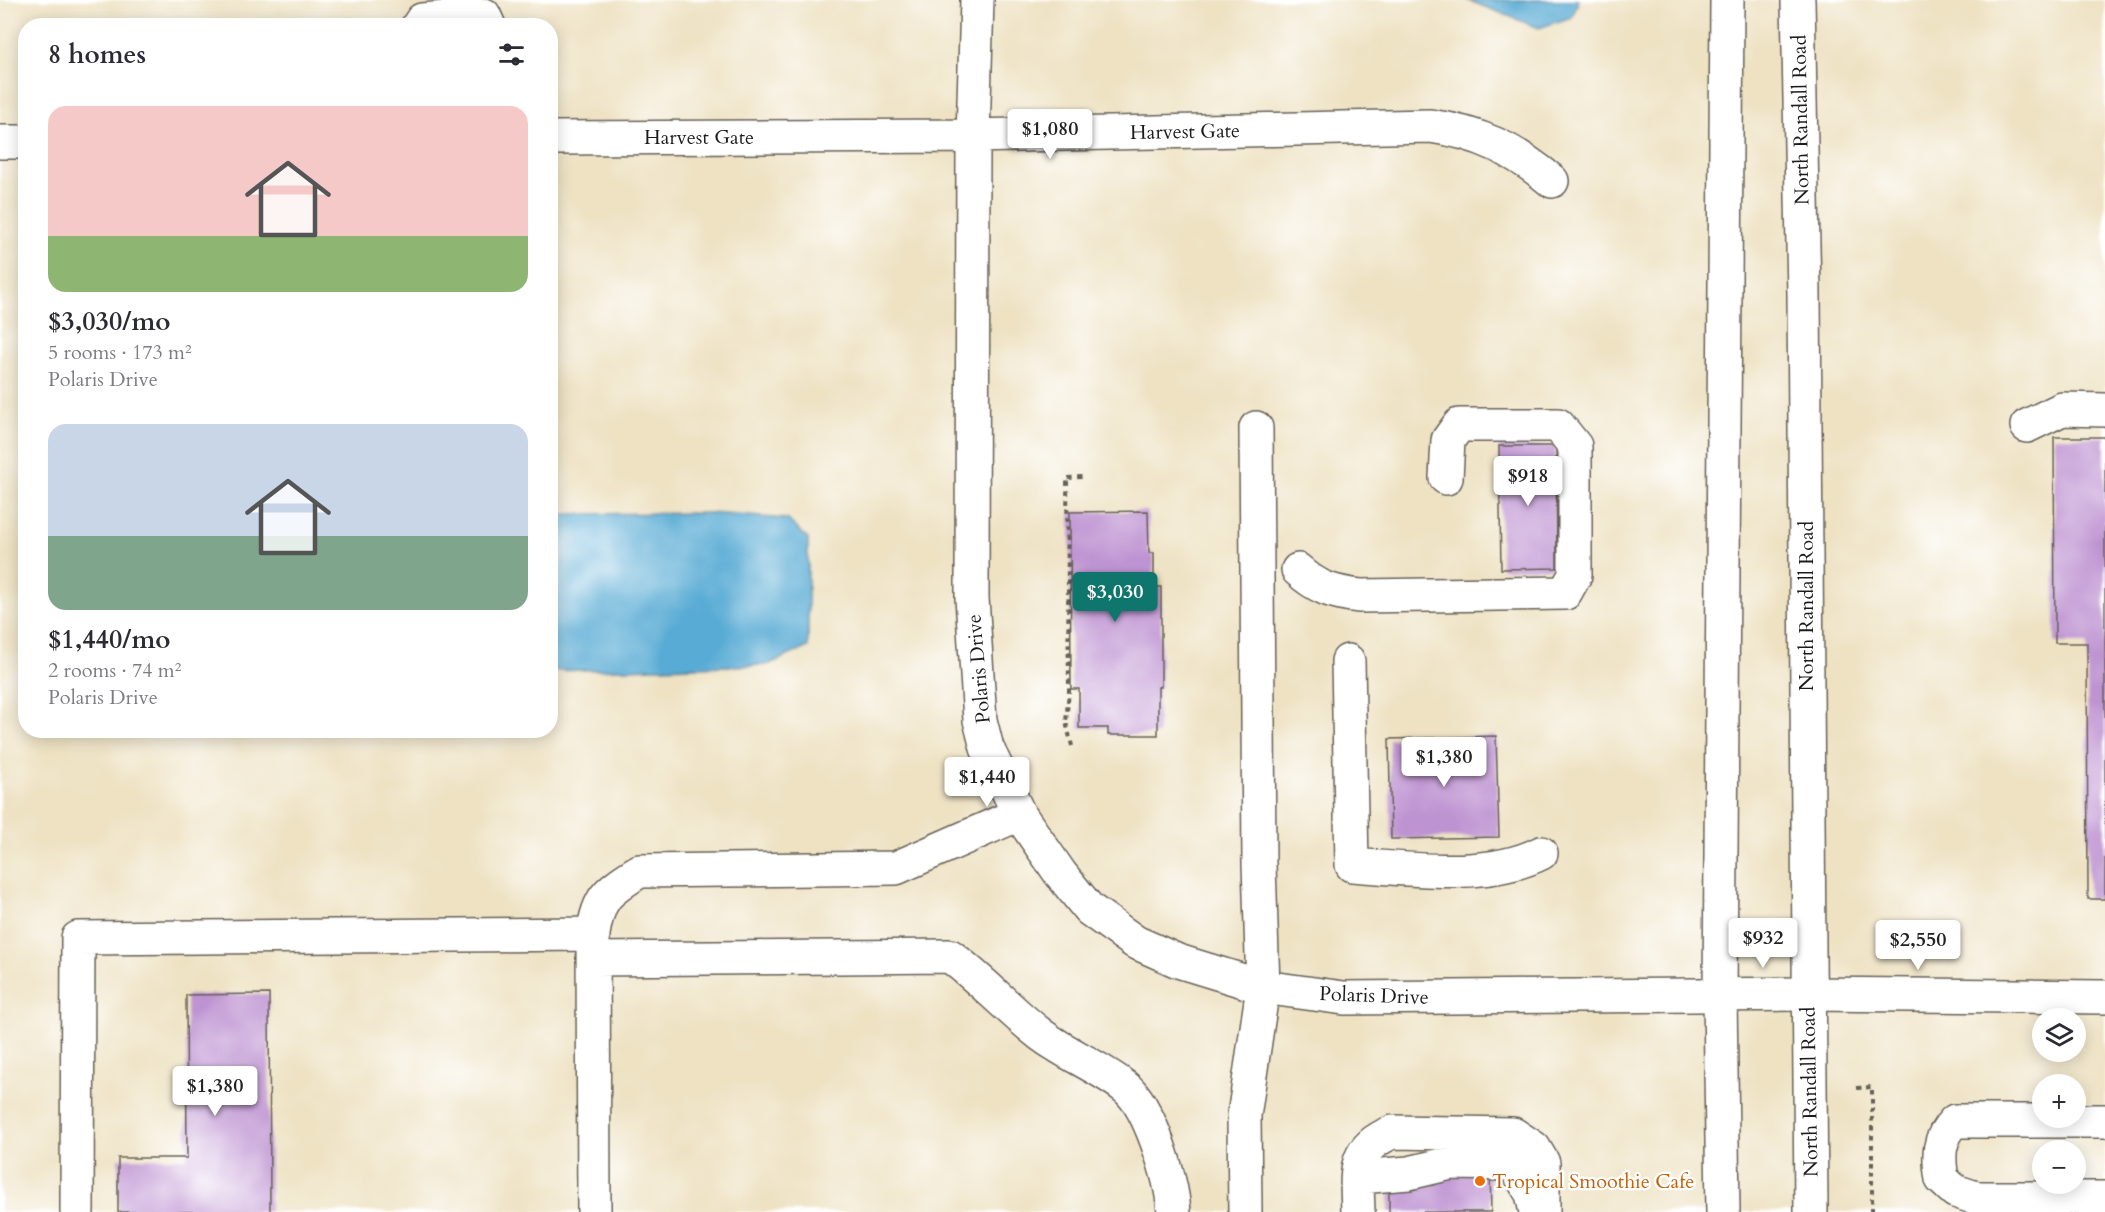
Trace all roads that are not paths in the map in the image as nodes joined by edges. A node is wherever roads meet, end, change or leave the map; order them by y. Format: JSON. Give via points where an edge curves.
{"nodes":[{"id":1,"x":977,"y":0,"type":"edge"},
{"id":2,"x":1726,"y":0,"type":"edge"},
{"id":3,"x":1798,"y":0,"type":"edge"},
{"id":4,"x":447,"y":18,"type":"edge"},
{"id":5,"x":485,"y":18,"type":"edge"},
{"id":6,"x":973,"y":136,"type":"junction"},
{"id":7,"x":558,"y":138,"type":"edge"},
{"id":8,"x":0,"y":142,"type":"edge"},
{"id":9,"x":18,"y":142,"type":"edge"},
{"id":10,"x":1552,"y":182,"type":"dead end"},
{"id":11,"x":2105,"y":410,"type":"edge"},
{"id":12,"x":2027,"y":426,"type":"dead end"},
{"id":13,"x":1256,"y":428,"type":"dead end"},
{"id":14,"x":1446,"y":478,"type":"dead end"},
{"id":15,"x":1298,"y":570,"type":"dead end"},
{"id":16,"x":1348,"y":660,"type":"dead end"},
{"id":17,"x":1019,"y":814,"type":"junction"},
{"id":18,"x":1541,"y":853,"type":"dead end"},
{"id":19,"x":593,"y":947,"type":"junction"},
{"id":20,"x":1263,"y":987,"type":"junction"},
{"id":21,"x":1808,"y":994,"type":"junction"},
{"id":22,"x":1720,"y":995,"type":"junction"},
{"id":23,"x":2105,"y":997,"type":"edge"},
{"id":24,"x":2105,"y":1121,"type":"edge"},
{"id":25,"x":1358,"y":1177,"type":"junction"},
{"id":26,"x":2105,"y":1198,"type":"edge"},
{"id":27,"x":1952,"y":1201,"type":"edge"},
{"id":28,"x":77,"y":1212,"type":"edge"},
{"id":29,"x":594,"y":1212,"type":"edge"},
{"id":30,"x":1174,"y":1212,"type":"edge"},
{"id":31,"x":1245,"y":1212,"type":"edge"},
{"id":32,"x":1358,"y":1212,"type":"edge"},
{"id":33,"x":1536,"y":1212,"type":"edge"},
{"id":34,"x":1543,"y":1212,"type":"edge"},
{"id":35,"x":1723,"y":1212,"type":"edge"},
{"id":36,"x":1810,"y":1212,"type":"edge"}],
"edges":[{"from":1,"to":6,"type":"street","name":"Polaris Drive"},
{"from":2,"to":22,"type":"street"},
{"from":3,"to":21,"type":"street","name":"North Randall Road","via":[[1804,294]]},
{"from":4,"to":5,"type":"street"},
{"from":6,"to":7,"type":"street","name":"Harvest Gate"},
{"from":6,"to":10,"type":"street","name":"Harvest Gate","via":[[1430,126],[1467,131],[1505,147]]},
{"from":6,"to":17,"type":"street","name":"Polaris Drive","via":[[975,663],[980,720],[987,748]]},
{"from":8,"to":9,"type":"street"},
{"from":11,"to":12,"type":"street","via":[[2062,409]]},
{"from":13,"to":20,"type":"street"},
{"from":14,"to":15,"type":"street","via":[[1448,440],[1459,425],[1558,425],[1575,446],[1575,575],[1565,593],[1360,596],[1332,593],[1310,582]]},
{"from":16,"to":18,"type":"street","via":[[1352,865],[1419,870],[1502,867]]},
{"from":17,"to":19,"type":"street","via":[[896,868],[639,871],[611,890],[597,909]]},
{"from":17,"to":20,"type":"street","name":"Polaris Drive","via":[[1089,909],[1135,942],[1178,961]]},
{"from":19,"to":28,"type":"street","via":[[78,938]]},
{"from":19,"to":29,"type":"street"},
{"from":19,"to":30,"type":"street","via":[[950,956],[1056,1047],[1127,1088],[1141,1107],[1154,1137]]},
{"from":20,"to":22,"type":"street","name":"Polaris Drive","via":[[1344,998]]},
{"from":20,"to":31,"type":"street","via":[[1244,1116]]},
{"from":21,"to":22,"type":"street","name":"Polaris Drive"},
{"from":21,"to":23,"type":"street","name":"Polaris Drive"},
{"from":21,"to":36,"type":"street","name":"North Randall Road"},
{"from":22,"to":35,"type":"street"},
{"from":24,"to":27,"type":"street","via":[[1955,1121],[1944,1132],[1939,1151],[1942,1179]]},
{"from":25,"to":32,"type":"street"},
{"from":25,"to":33,"type":"street","via":[[1409,1173],[1451,1163],[1514,1164],[1532,1194]]},
{"from":25,"to":34,"type":"street","via":[[1364,1153],[1375,1139],[1393,1132],[1513,1134],[1534,1148],[1543,1163]]},
{"from":26,"to":27,"type":"street"}]}
